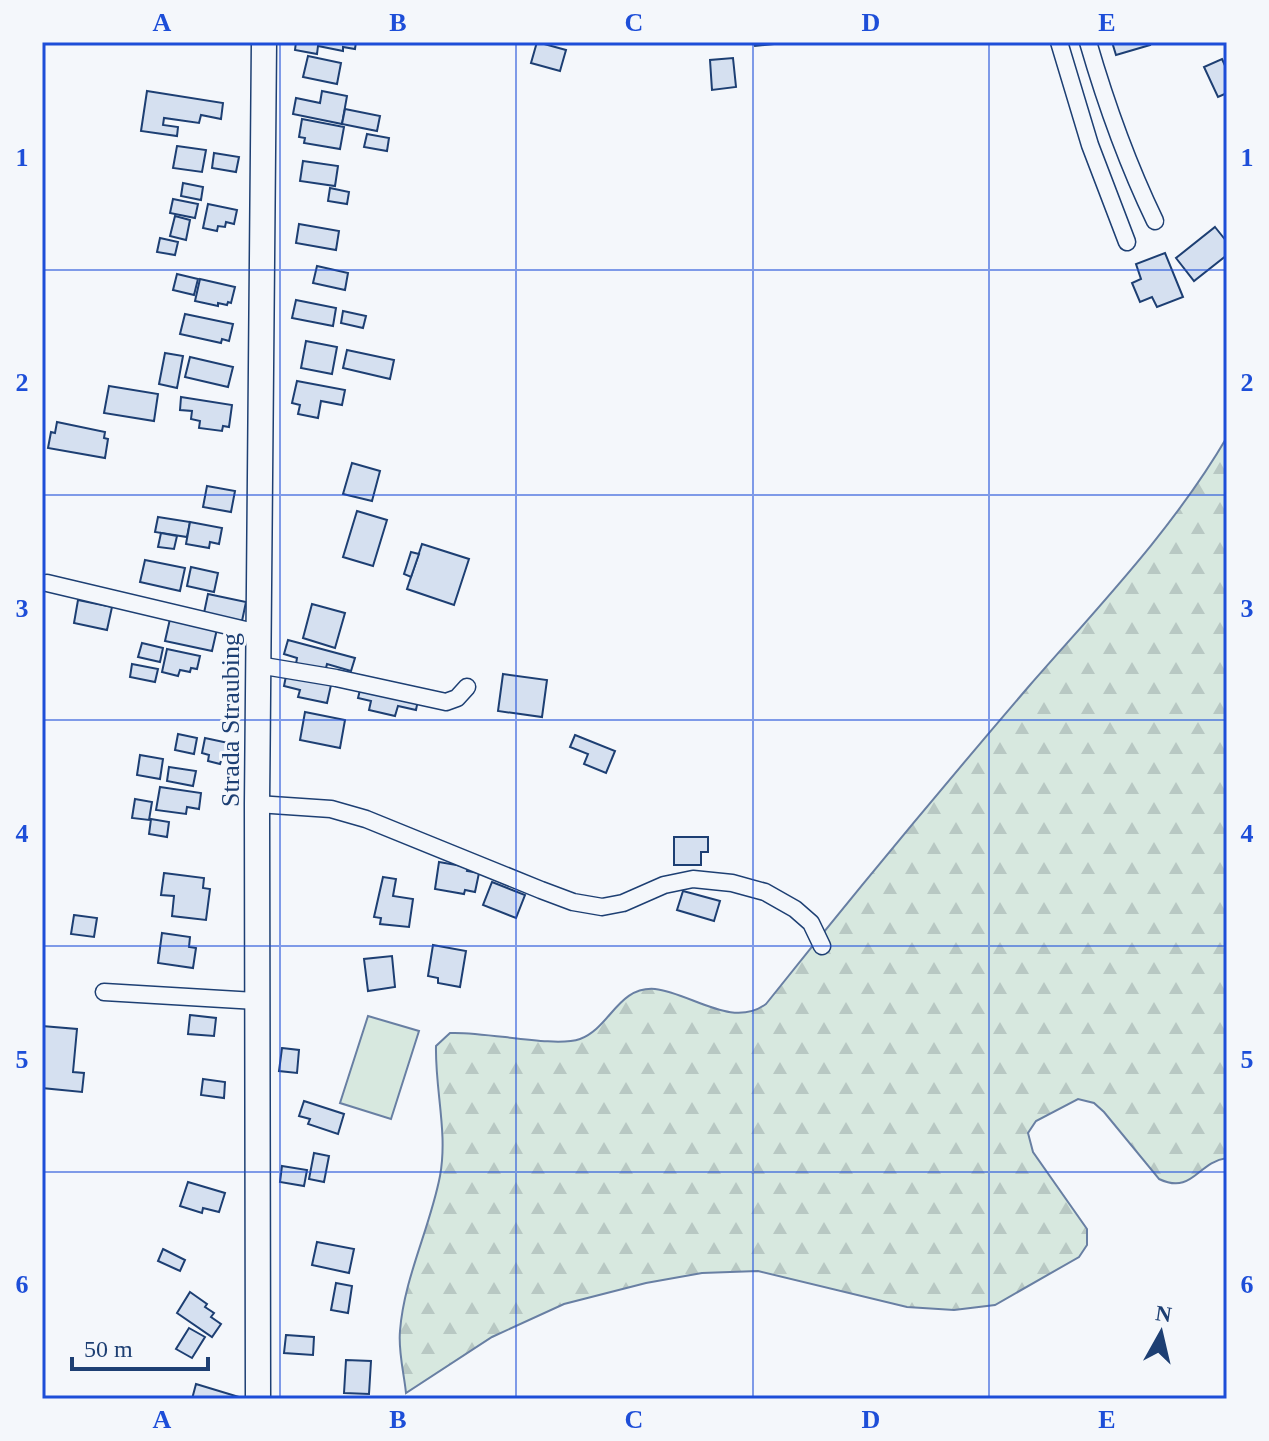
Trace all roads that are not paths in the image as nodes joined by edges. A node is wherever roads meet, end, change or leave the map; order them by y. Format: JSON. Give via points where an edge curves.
{"nodes":[{"id":1,"x":264,"y":42,"type":"edge"},
{"id":2,"x":1059,"y":42,"type":"edge"},
{"id":3,"x":1088,"y":42,"type":"edge"},
{"id":4,"x":1155,"y":221,"type":"dead end"},
{"id":5,"x":1127,"y":242,"type":"dead end"},
{"id":6,"x":47,"y":583,"type":"dead end"},
{"id":7,"x":258,"y":633,"type":"junction"},
{"id":8,"x":258,"y":665,"type":"junction"},
{"id":9,"x":467,"y":687,"type":"dead end"},
{"id":10,"x":257,"y":804,"type":"junction"},
{"id":11,"x":822,"y":946,"type":"dead end"},
{"id":12,"x":104,"y":992,"type":"dead end"},
{"id":13,"x":257,"y":1001,"type":"junction"},
{"id":14,"x":258,"y":1399,"type":"edge"}],
"edges":[{"from":1,"to":7,"type":"main road","name":"Strada Straubing"},
{"from":2,"to":5,"type":"street"},
{"from":3,"to":4,"type":"street","via":[[1108,110]]},
{"from":6,"to":7,"type":"street"},
{"from":7,"to":8,"type":"main road","name":"Strada Straubing"},
{"from":8,"to":9,"type":"street","via":[[446,702]]},
{"from":8,"to":10,"type":"main road","name":"Strada Straubing"},
{"from":10,"to":11,"type":"street","via":[[331,809],[366,819],[573,902],[602,907],[693,879],[732,883],[765,892],[795,909],[811,923]]},
{"from":10,"to":13,"type":"main road","name":"Strada Straubing"},
{"from":12,"to":13,"type":"street"},
{"from":13,"to":14,"type":"main road","name":"Strada Straubing"}]}
